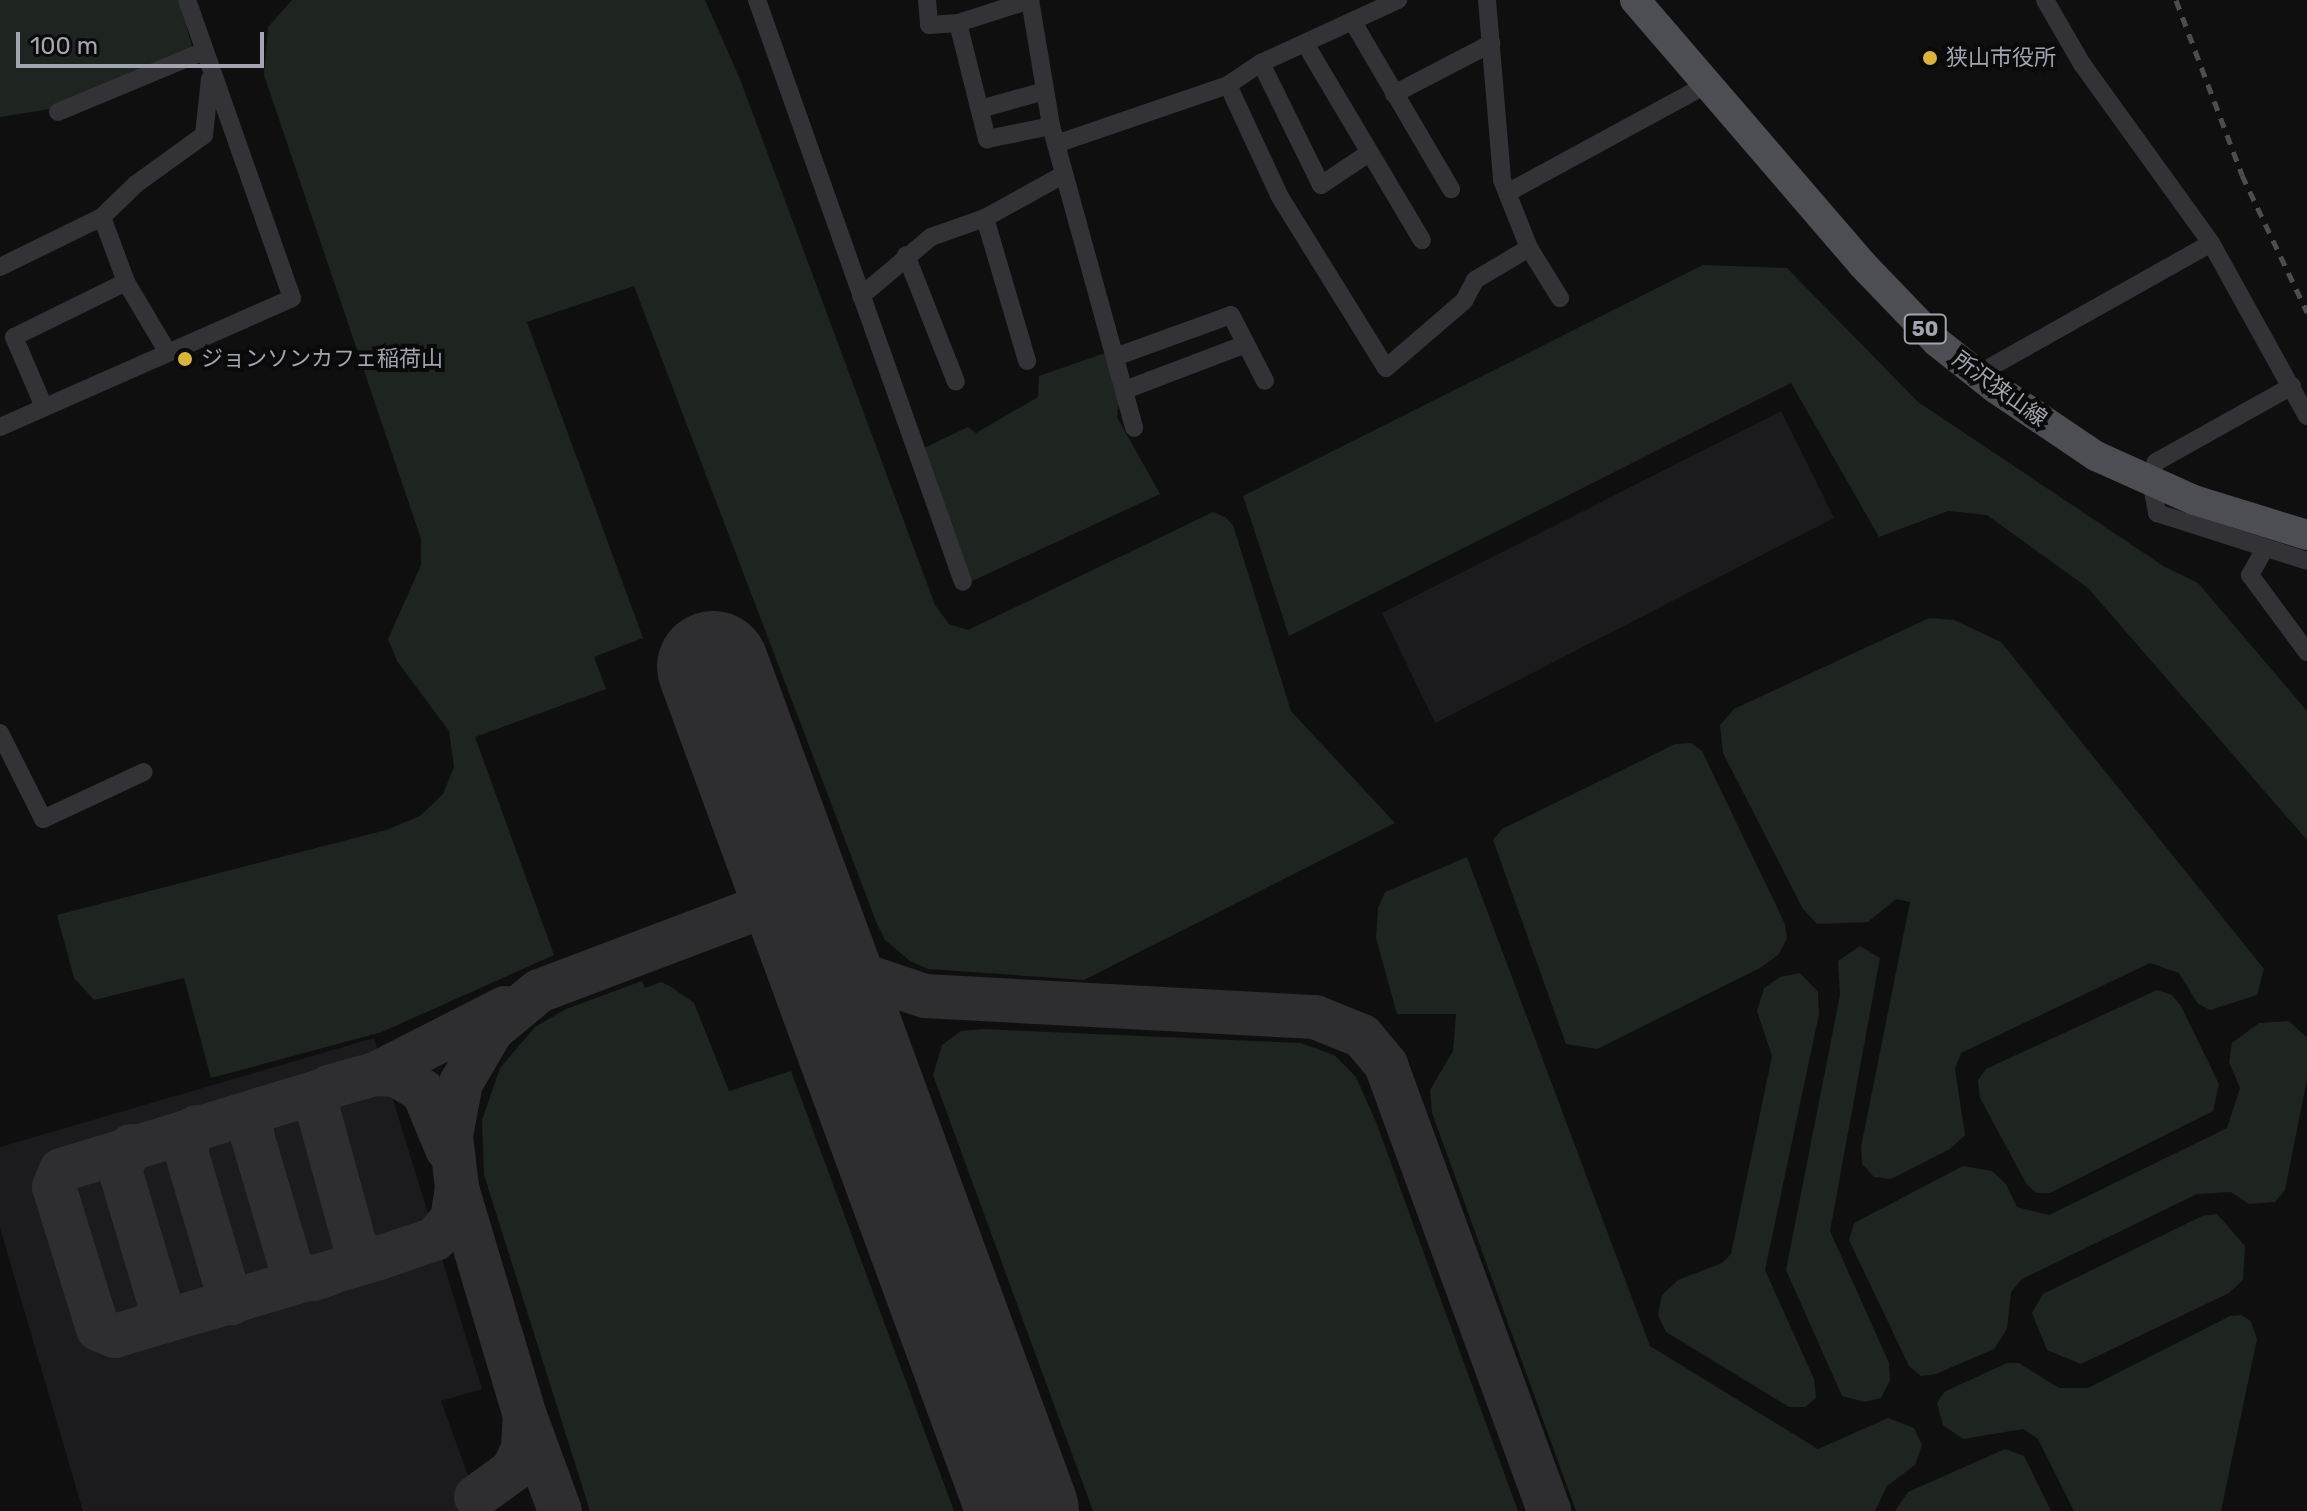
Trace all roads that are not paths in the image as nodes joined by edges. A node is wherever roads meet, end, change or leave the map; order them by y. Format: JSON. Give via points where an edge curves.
{"nodes":[{"id":1,"x":187,"y":0,"type":"edge"},
{"id":2,"x":757,"y":0,"type":"edge"},
{"id":3,"x":927,"y":0,"type":"edge"},
{"id":4,"x":1030,"y":0,"type":"edge"},
{"id":5,"x":1398,"y":0,"type":"edge"},
{"id":6,"x":1487,"y":0,"type":"edge"},
{"id":7,"x":1635,"y":0,"type":"edge"},
{"id":8,"x":2068,"y":0,"type":"edge"},
{"id":9,"x":2048,"y":5,"type":"edge"},
{"id":10,"x":1353,"y":22,"type":"junction"},
{"id":11,"x":958,"y":23,"type":"junction"},
{"id":12,"x":1492,"y":43,"type":"junction"},
{"id":13,"x":1306,"y":45,"type":"junction"},
{"id":14,"x":202,"y":52,"type":"junction"},
{"id":15,"x":1261,"y":63,"type":"junction"},
{"id":16,"x":210,"y":77,"type":"junction"},
{"id":17,"x":1228,"y":85,"type":"junction"},
{"id":18,"x":1706,"y":85,"type":"junction"},
{"id":19,"x":1045,"y":91,"type":"junction"},
{"id":20,"x":1394,"y":94,"type":"junction"},
{"id":21,"x":980,"y":109,"type":"junction"},
{"id":22,"x":58,"y":112,"type":"dead end"},
{"id":23,"x":1053,"y":135,"type":"junction"},
{"id":24,"x":1369,"y":153,"type":"junction"},
{"id":25,"x":1063,"y":175,"type":"junction"},
{"id":26,"x":1451,"y":189,"type":"dead end"},
{"id":27,"x":1507,"y":193,"type":"junction"},
{"id":28,"x":102,"y":217,"type":"junction"},
{"id":29,"x":985,"y":218,"type":"junction"},
{"id":30,"x":1422,"y":240,"type":"dead end"},
{"id":31,"x":2211,"y":243,"type":"junction"},
{"id":32,"x":1529,"y":248,"type":"junction"},
{"id":33,"x":906,"y":255,"type":"junction"},
{"id":34,"x":0,"y":267,"type":"edge"},
{"id":35,"x":126,"y":282,"type":"junction"},
{"id":36,"x":861,"y":296,"type":"junction"},
{"id":37,"x":1560,"y":298,"type":"dead end"},
{"id":38,"x":1246,"y":344,"type":"junction"},
{"id":39,"x":167,"y":351,"type":"junction"},
{"id":40,"x":1115,"y":357,"type":"junction"},
{"id":41,"x":1027,"y":361,"type":"dead end"},
{"id":42,"x":1978,"y":374,"type":"junction"},
{"id":43,"x":1265,"y":381,"type":"dead end"},
{"id":44,"x":956,"y":382,"type":"dead end"},
{"id":45,"x":2292,"y":386,"type":"junction"},
{"id":46,"x":1125,"y":390,"type":"junction"},
{"id":47,"x":44,"y":407,"type":"junction"},
{"id":48,"x":2307,"y":416,"type":"edge"},
{"id":49,"x":0,"y":427,"type":"edge"},
{"id":50,"x":1134,"y":428,"type":"dead end"},
{"id":51,"x":2150,"y":476,"type":"junction"},
{"id":52,"x":2307,"y":535,"type":"edge"},
{"id":53,"x":2264,"y":550,"type":"junction"},
{"id":54,"x":2307,"y":561,"type":"edge"},
{"id":55,"x":963,"y":582,"type":"dead end"},
{"id":56,"x":2307,"y":652,"type":"edge"},
{"id":57,"x":0,"y":733,"type":"edge"},
{"id":58,"x":144,"y":772,"type":"dead end"}],
"edges":[{"from":1,"to":14,"type":"street"},
{"from":2,"to":36,"type":"street"},
{"from":3,"to":11,"type":"street","via":[[929,25]]},
{"from":4,"to":11,"type":"street"},
{"from":4,"to":19,"type":"street"},
{"from":5,"to":10,"type":"street"},
{"from":6,"to":12,"type":"street"},
{"from":7,"to":18,"type":"main road","name":"所沢狭山線","number":"50"},
{"from":8,"to":9,"type":"street"},
{"from":9,"to":31,"type":"street","via":[[2082,64]]},
{"from":10,"to":13,"type":"street"},
{"from":10,"to":20,"type":"street"},
{"from":11,"to":21,"type":"street"},
{"from":12,"to":20,"type":"street"},
{"from":12,"to":27,"type":"street"},
{"from":13,"to":15,"type":"street"},
{"from":13,"to":24,"type":"street"},
{"from":14,"to":16,"type":"street"},
{"from":14,"to":22,"type":"street"},
{"from":15,"to":17,"type":"street"},
{"from":15,"to":24,"type":"street","via":[[1321,185]]},
{"from":16,"to":28,"type":"street","via":[[204,135],[136,184]]},
{"from":16,"to":39,"type":"street","via":[[292,298]]},
{"from":17,"to":23,"type":"street"},
{"from":17,"to":32,"type":"street","via":[[1280,197],[1386,368],[1464,301],[1475,280]]},
{"from":18,"to":27,"type":"street"},
{"from":18,"to":42,"type":"main road","name":"所沢狭山線","number":"50","via":[[1862,264],[1937,342]]},
{"from":19,"to":21,"type":"street"},
{"from":19,"to":23,"type":"street"},
{"from":20,"to":26,"type":"street"},
{"from":21,"to":23,"type":"street","via":[[987,139]]},
{"from":23,"to":25,"type":"street"},
{"from":24,"to":30,"type":"street"},
{"from":25,"to":29,"type":"street"},
{"from":25,"to":40,"type":"street"},
{"from":27,"to":32,"type":"street"},
{"from":28,"to":34,"type":"street"},
{"from":28,"to":35,"type":"street"},
{"from":29,"to":33,"type":"street","via":[[931,237]]},
{"from":29,"to":41,"type":"street"},
{"from":31,"to":42,"type":"street"},
{"from":31,"to":45,"type":"street"},
{"from":32,"to":37,"type":"street"},
{"from":33,"to":36,"type":"street"},
{"from":33,"to":44,"type":"street"},
{"from":35,"to":39,"type":"street"},
{"from":35,"to":47,"type":"street","via":[[14,337]]},
{"from":36,"to":55,"type":"street"},
{"from":38,"to":40,"type":"street","via":[[1231,315]]},
{"from":38,"to":43,"type":"street"},
{"from":38,"to":46,"type":"street"},
{"from":39,"to":47,"type":"street"},
{"from":40,"to":46,"type":"street"},
{"from":42,"to":51,"type":"main road","name":"所沢狭山線","number":"50","via":[[2096,456]]},
{"from":45,"to":48,"type":"street"},
{"from":45,"to":51,"type":"street","via":[[2156,462]]},
{"from":46,"to":50,"type":"street"},
{"from":47,"to":49,"type":"street"},
{"from":51,"to":52,"type":"main road","name":"所沢狭山線","number":"50","via":[[2256,523]]},
{"from":51,"to":53,"type":"street","via":[[2157,513]]},
{"from":53,"to":54,"type":"street"},
{"from":53,"to":56,"type":"street","via":[[2250,575]]},
{"from":57,"to":58,"type":"street","via":[[43,819]]}]}
